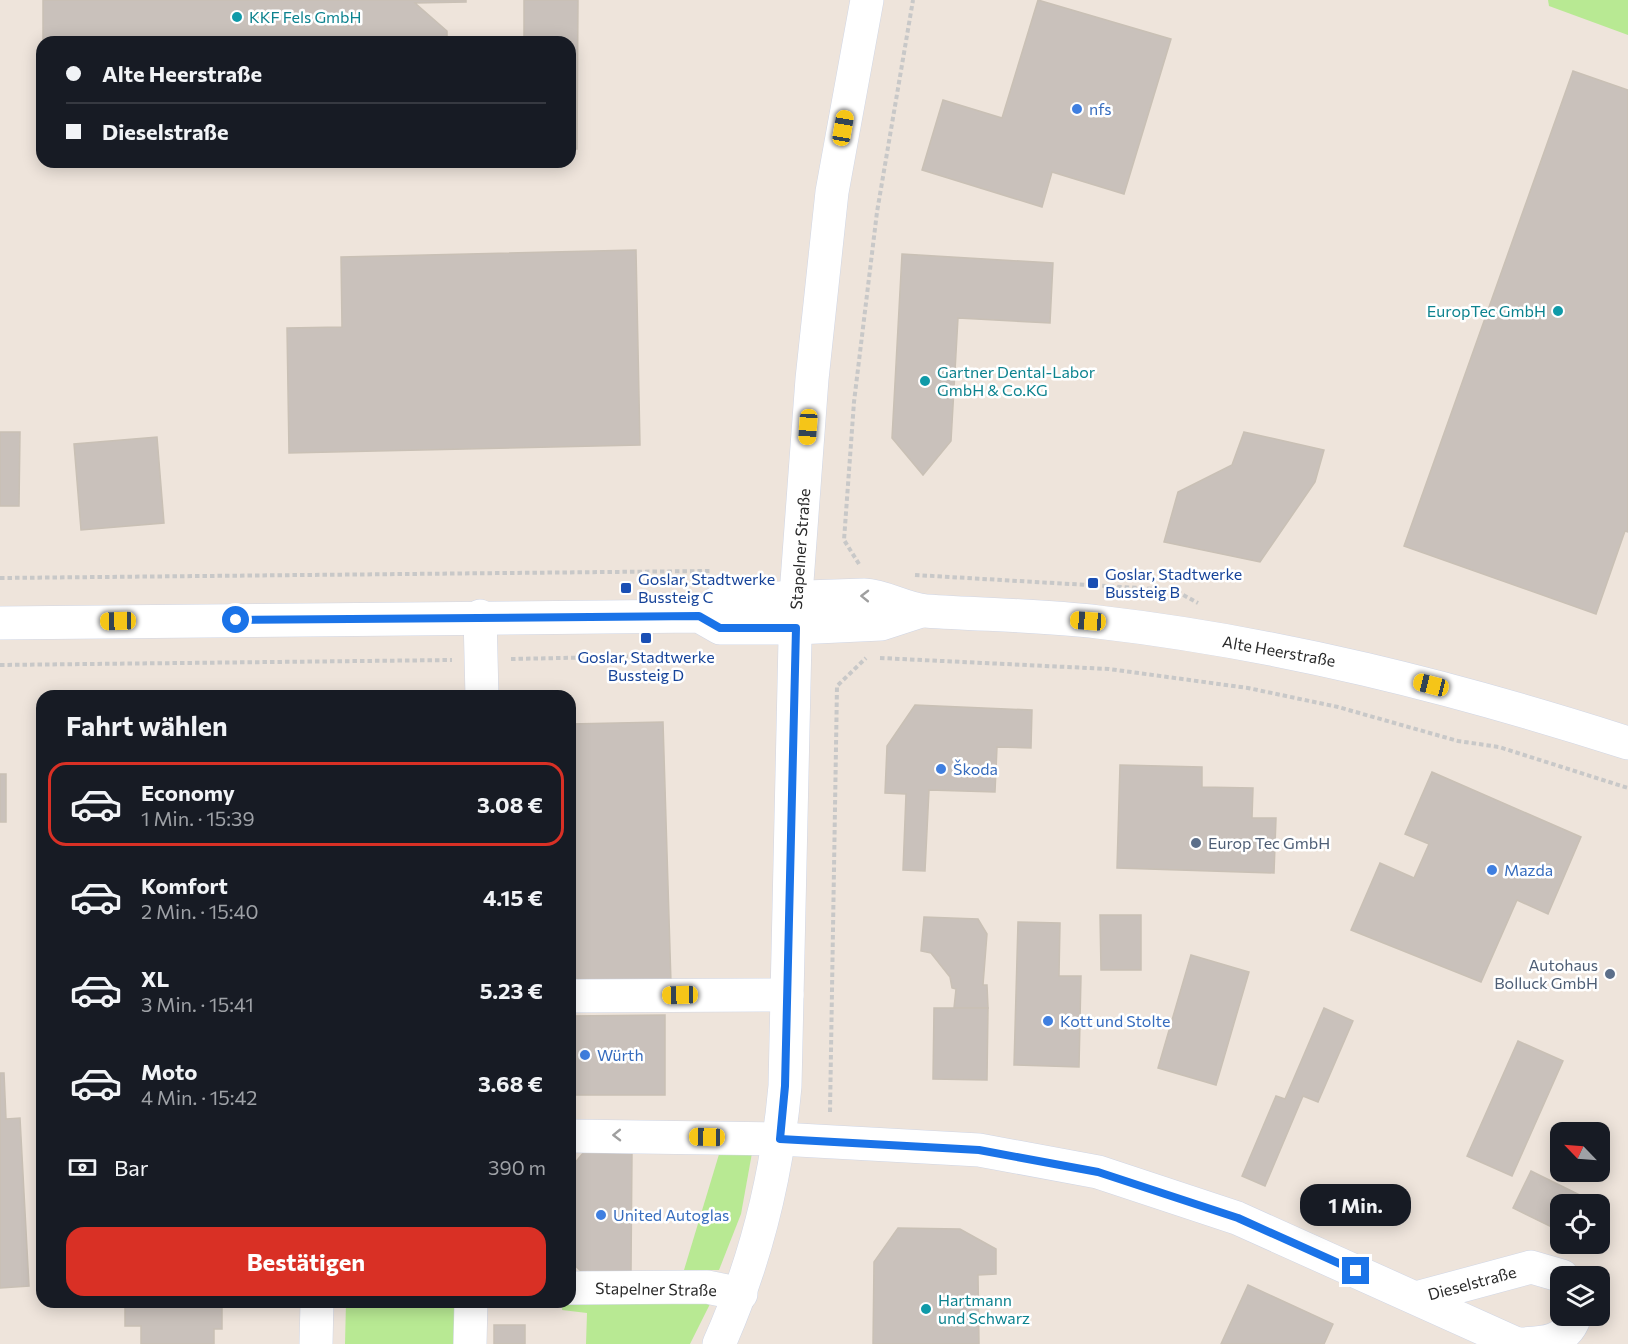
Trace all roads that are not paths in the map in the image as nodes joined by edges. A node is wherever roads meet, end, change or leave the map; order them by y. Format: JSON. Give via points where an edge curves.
{"nodes":[{"id":1,"x":867,"y":0,"type":"edge"},
{"id":2,"x":796,"y":596,"type":"junction"},
{"id":3,"x":921,"y":611,"type":"junction"},
{"id":4,"x":480,"y":616,"type":"junction"},
{"id":5,"x":699,"y":616,"type":"junction"},
{"id":6,"x":0,"y":623,"type":"edge"},
{"id":7,"x":796,"y":628,"type":"junction"},
{"id":8,"x":482,"y":690,"type":"edge"},
{"id":9,"x":1628,"y":742,"type":"edge"},
{"id":10,"x":788,"y":995,"type":"junction"},
{"id":11,"x":576,"y":996,"type":"edge"},
{"id":12,"x":576,"y":1136,"type":"edge"},
{"id":13,"x":780,"y":1139,"type":"junction"},
{"id":14,"x":1550,"y":1273,"type":"edge"},
{"id":15,"x":576,"y":1288,"type":"edge"},
{"id":16,"x":741,"y":1294,"type":"junction"},
{"id":17,"x":1416,"y":1298,"type":"junction"},
{"id":18,"x":317,"y":1308,"type":"edge"},
{"id":19,"x":471,"y":1308,"type":"edge"},
{"id":20,"x":1570,"y":1326,"type":"edge"},
{"id":21,"x":316,"y":1344,"type":"edge"},
{"id":22,"x":470,"y":1344,"type":"edge"},
{"id":23,"x":719,"y":1344,"type":"edge"},
{"id":24,"x":1516,"y":1344,"type":"edge"},
{"id":25,"x":1521,"y":1344,"type":"edge"}],
"edges":[{"from":1,"to":2,"type":"street","name":"Stapelner Straße","via":[[832,192],[812,379]]},
{"from":3,"to":2,"type":"street","name":"Alte Heerstraße","one_way":true,"via":[[879,596]]},
{"from":2,"to":5,"type":"street","name":"Alte Heerstraße","via":[[721,600]]},
{"from":2,"to":7,"type":"street","name":"Stapelner Straße"},
{"from":3,"to":7,"type":"street","name":"Alte Heerstraße","via":[[880,624]]},
{"from":3,"to":9,"type":"street","name":"Alte Heerstraße","via":[[1100,622],[1344,663],[1496,701]]},
{"from":4,"to":5,"type":"street","name":"Alte Heerstraße"},
{"from":4,"to":6,"type":"street","name":"Alte Heerstraße"},
{"from":4,"to":8,"type":"street"},
{"from":5,"to":7,"type":"street","name":"Alte Heerstraße","via":[[720,628]]},
{"from":7,"to":10,"type":"street","name":"Stapelner Straße"},
{"from":10,"to":11,"type":"street"},
{"from":10,"to":13,"type":"street","name":"Stapelner Straße"},
{"from":13,"to":12,"type":"street","one_way":true},
{"from":13,"to":16,"type":"street","name":"Stapelner Straße","via":[[765,1215]]},
{"from":13,"to":17,"type":"street","name":"Dieselstraße","via":[[979,1150],[1098,1172],[1238,1218]]},
{"from":14,"to":17,"type":"street","name":"Dieselstraße","via":[[1531,1267]]},
{"from":15,"to":16,"type":"street","name":"Stapelner Straße","via":[[707,1287]]},
{"from":16,"to":23,"type":"street","name":"Stapelner Straße"},
{"from":17,"to":24,"type":"street","name":"Dieselstraße"},
{"from":18,"to":21,"type":"street"},
{"from":19,"to":22,"type":"street"},
{"from":20,"to":25,"type":"street","via":[[1551,1342]]}]}
